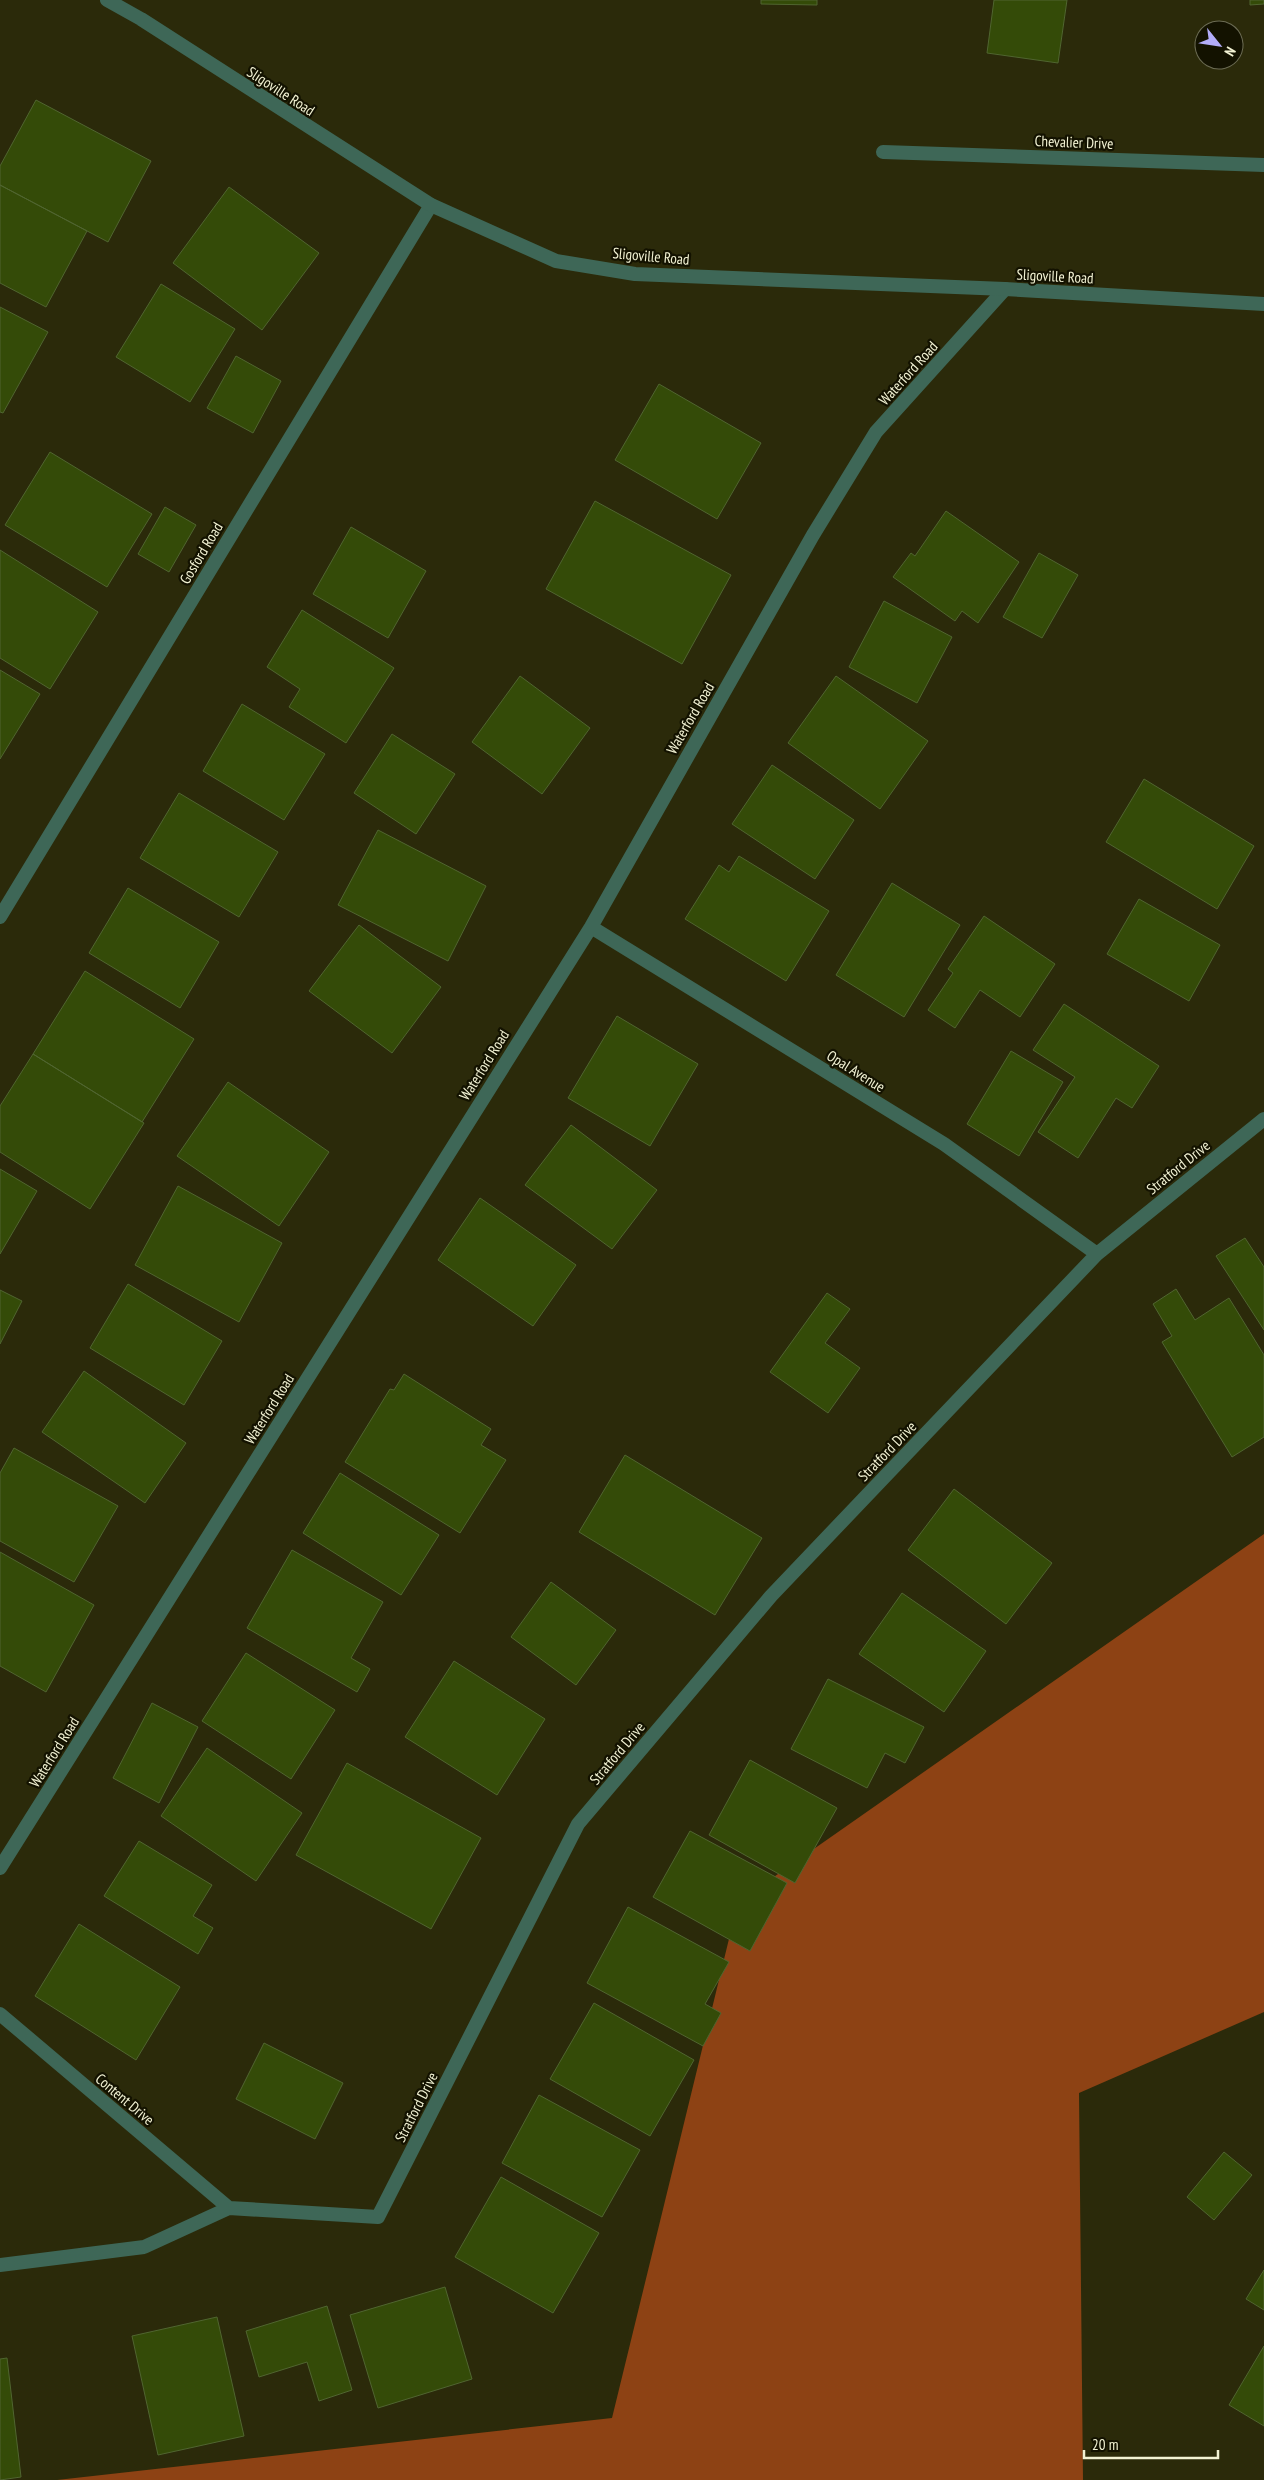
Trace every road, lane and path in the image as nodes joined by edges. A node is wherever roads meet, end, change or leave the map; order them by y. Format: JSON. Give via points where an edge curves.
{"nodes":[{"id":1,"x":108,"y":0,"type":"edge"},
{"id":2,"x":883,"y":152,"type":"dead end"},
{"id":3,"x":1264,"y":165,"type":"edge"},
{"id":4,"x":431,"y":206,"type":"junction"},
{"id":5,"x":1005,"y":289,"type":"junction"},
{"id":6,"x":1264,"y":304,"type":"edge"},
{"id":7,"x":0,"y":917,"type":"edge"},
{"id":8,"x":591,"y":927,"type":"junction"},
{"id":9,"x":1264,"y":1119,"type":"edge"},
{"id":10,"x":1097,"y":1254,"type":"junction"},
{"id":11,"x":0,"y":1868,"type":"edge"},
{"id":12,"x":0,"y":2014,"type":"edge"},
{"id":13,"x":229,"y":2208,"type":"junction"},
{"id":14,"x":0,"y":2265,"type":"edge"}],
"edges":[{"from":1,"to":4,"type":"street","name":"Sligoville Road"},
{"from":2,"to":3,"type":"street","name":"Chevalier Drive"},
{"from":4,"to":5,"type":"street","name":"Sligoville Road","via":[[556,261],[636,274]]},
{"from":4,"to":7,"type":"street","name":"Gosford Road"},
{"from":5,"to":6,"type":"street","name":"Sligoville Road"},
{"from":5,"to":8,"type":"street","name":"Waterford Road","via":[[876,432],[812,535]]},
{"from":8,"to":10,"type":"street","name":"Opal Avenue","via":[[944,1144]]},
{"from":8,"to":11,"type":"street","name":"Waterford Road"},
{"from":9,"to":10,"type":"street","name":"Stratford Drive"},
{"from":10,"to":13,"type":"street","name":"Stratford Drive","via":[[772,1596],[578,1824],[378,2216]]},
{"from":12,"to":13,"type":"street","name":"Content Drive"},
{"from":13,"to":14,"type":"street","name":"Stratford Drive","via":[[144,2246]]}]}
